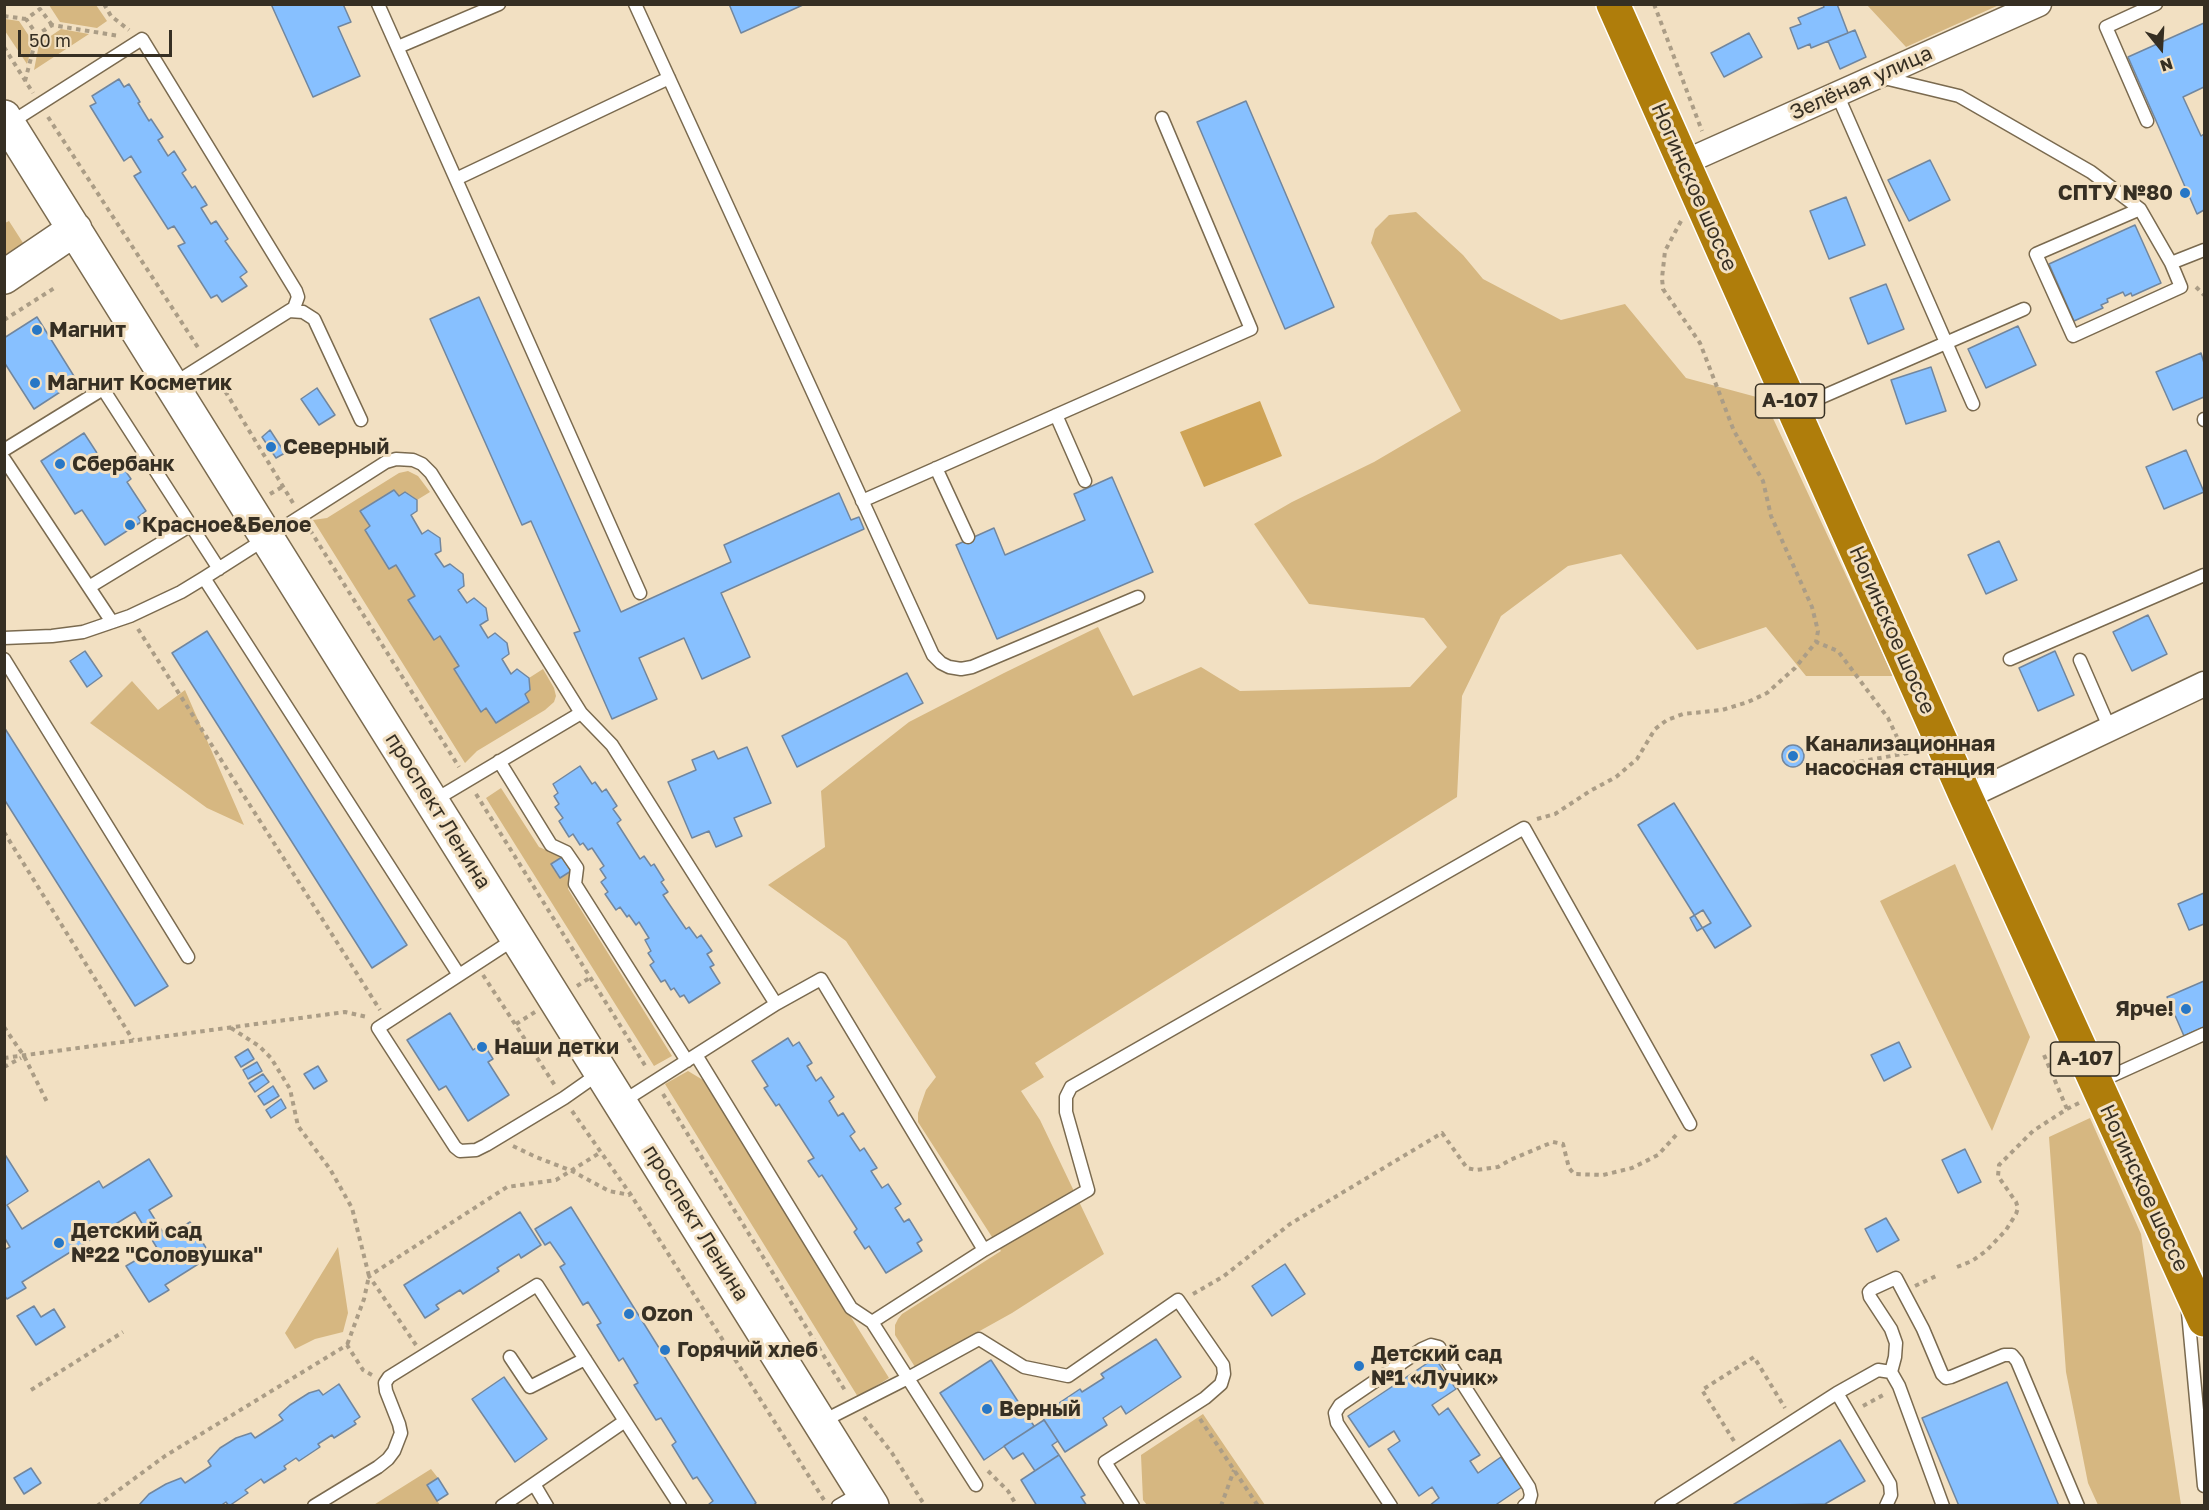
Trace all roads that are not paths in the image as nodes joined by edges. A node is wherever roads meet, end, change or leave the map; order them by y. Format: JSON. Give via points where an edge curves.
{"nodes":[{"id":1,"x":378,"y":4,"type":"edge"},
{"id":2,"x":499,"y":4,"type":"edge"},
{"id":3,"x":635,"y":4,"type":"edge"},
{"id":4,"x":1613,"y":4,"type":"edge"},
{"id":5,"x":2039,"y":4,"type":"edge"},
{"id":6,"x":2156,"y":4,"type":"edge"},
{"id":7,"x":398,"y":47,"type":"junction"},
{"id":8,"x":1876,"y":76,"type":"junction"},
{"id":9,"x":669,"y":78,"type":"junction"},
{"id":10,"x":1837,"y":94,"type":"junction"},
{"id":11,"x":1162,"y":118,"type":"dead end"},
{"id":12,"x":7,"y":121,"type":"edge"},
{"id":13,"x":2147,"y":121,"type":"dead end"},
{"id":14,"x":1696,"y":169,"type":"junction"},
{"id":15,"x":456,"y":179,"type":"junction"},
{"id":16,"x":2140,"y":209,"type":"junction"},
{"id":17,"x":75,"y":229,"type":"junction"},
{"id":18,"x":2205,"y":250,"type":"edge"},
{"id":19,"x":2171,"y":263,"type":"junction"},
{"id":20,"x":4,"y":277,"type":"edge"},
{"id":21,"x":2024,"y":309,"type":"dead end"},
{"id":22,"x":289,"y":312,"type":"junction"},
{"id":23,"x":1946,"y":342,"type":"junction"},
{"id":24,"x":171,"y":385,"type":"junction"},
{"id":25,"x":1973,"y":404,"type":"dead end"},
{"id":26,"x":1794,"y":409,"type":"junction"},
{"id":27,"x":1056,"y":415,"type":"junction"},
{"id":28,"x":361,"y":420,"type":"dead end"},
{"id":29,"x":4,"y":450,"type":"edge"},
{"id":30,"x":4,"y":459,"type":"edge"},
{"id":31,"x":936,"y":468,"type":"junction"},
{"id":32,"x":1085,"y":481,"type":"dead end"},
{"id":33,"x":862,"y":501,"type":"junction"},
{"id":34,"x":191,"y":525,"type":"junction"},
{"id":35,"x":968,"y":537,"type":"dead end"},
{"id":36,"x":266,"y":538,"type":"junction"},
{"id":37,"x":219,"y":569,"type":"junction"},
{"id":38,"x":2205,"y":575,"type":"edge"},
{"id":39,"x":204,"y":578,"type":"junction"},
{"id":40,"x":89,"y":587,"type":"junction"},
{"id":41,"x":640,"y":593,"type":"dead end"},
{"id":42,"x":1138,"y":597,"type":"dead end"},
{"id":43,"x":112,"y":622,"type":"junction"},
{"id":44,"x":4,"y":638,"type":"edge"},
{"id":45,"x":4,"y":659,"type":"edge"},
{"id":46,"x":2010,"y":659,"type":"dead end"},
{"id":47,"x":2080,"y":660,"type":"dead end"},
{"id":48,"x":2205,"y":684,"type":"edge"},
{"id":49,"x":581,"y":713,"type":"junction"},
{"id":50,"x":2110,"y":729,"type":"junction"},
{"id":51,"x":499,"y":761,"type":"junction"},
{"id":52,"x":1966,"y":797,"type":"junction"},
{"id":53,"x":432,"y":801,"type":"junction"},
{"id":54,"x":518,"y":938,"type":"junction"},
{"id":55,"x":188,"y":957,"type":"dead end"},
{"id":56,"x":459,"y":975,"type":"junction"},
{"id":57,"x":776,"y":1004,"type":"junction"},
{"id":58,"x":2205,"y":1034,"type":"edge"},
{"id":59,"x":692,"y":1058,"type":"junction"},
{"id":60,"x":601,"y":1072,"type":"junction"},
{"id":61,"x":2098,"y":1089,"type":"junction"},
{"id":62,"x":621,"y":1102,"type":"junction"},
{"id":63,"x":1690,"y":1124,"type":"road end"},
{"id":64,"x":984,"y":1250,"type":"junction"},
{"id":65,"x":2185,"y":1275,"type":"junction"},
{"id":66,"x":2205,"y":1320,"type":"edge"},
{"id":67,"x":872,"y":1322,"type":"junction"},
{"id":68,"x":510,"y":1357,"type":"dead end"},
{"id":69,"x":585,"y":1359,"type":"junction"},
{"id":70,"x":1891,"y":1372,"type":"junction"},
{"id":71,"x":908,"y":1378,"type":"junction"},
{"id":72,"x":1837,"y":1393,"type":"junction"},
{"id":73,"x":625,"y":1421,"type":"junction"},
{"id":74,"x":820,"y":1422,"type":"junction"},
{"id":75,"x":534,"y":1484,"type":"junction"},
{"id":76,"x":976,"y":1485,"type":"dead end"},
{"id":77,"x":2205,"y":1486,"type":"edge"},
{"id":78,"x":857,"y":1501,"type":"edge"},
{"id":79,"x":314,"y":1506,"type":"edge"},
{"id":80,"x":502,"y":1506,"type":"edge"},
{"id":81,"x":547,"y":1506,"type":"edge"},
{"id":82,"x":680,"y":1506,"type":"edge"},
{"id":83,"x":1133,"y":1506,"type":"edge"},
{"id":84,"x":1391,"y":1506,"type":"edge"},
{"id":85,"x":1524,"y":1506,"type":"edge"},
{"id":86,"x":1661,"y":1506,"type":"edge"},
{"id":87,"x":1886,"y":1506,"type":"edge"},
{"id":88,"x":1943,"y":1506,"type":"edge"},
{"id":89,"x":2078,"y":1506,"type":"edge"}],
"edges":[{"from":1,"to":7,"type":"lane"},
{"from":2,"to":7,"type":"lane"},
{"from":3,"to":9,"type":"lane"},
{"from":4,"to":14,"type":"highway","name":"Ногинское шоссе","number":"А-107"},
{"from":5,"to":8,"type":"street","name":"Зелёная улица"},
{"from":6,"to":13,"type":"lane","via":[[2106,27]]},
{"from":7,"to":15,"type":"lane"},
{"from":8,"to":10,"type":"street","name":"Зелёная улица"},
{"from":8,"to":16,"type":"lane","via":[[1959,96],[2091,172]]},
{"from":9,"to":15,"type":"lane"},
{"from":9,"to":33,"type":"lane"},
{"from":10,"to":14,"type":"street","name":"Зелёная улица"},
{"from":10,"to":23,"type":"lane"},
{"from":11,"to":27,"type":"lane","via":[[1251,329]]},
{"from":12,"to":17,"type":"main road","name":"проспект Ленина"},
{"from":12,"to":22,"type":"lane","via":[[142,39],[296,291],[297,303]]},
{"from":14,"to":26,"type":"highway","name":"Ногинское шоссе","number":"А-107"},
{"from":15,"to":41,"type":"lane"},
{"from":16,"to":19,"type":"lane"},
{"from":16,"to":19,"type":"lane","via":[[2036,254],[2073,336],[2181,287]]},
{"from":17,"to":20,"type":"main road"},
{"from":17,"to":24,"type":"main road","name":"проспект Ленина"},
{"from":18,"to":19,"type":"lane"},
{"from":21,"to":23,"type":"lane"},
{"from":22,"to":24,"type":"lane"},
{"from":22,"to":28,"type":"lane","via":[[303,312],[314,319]]},
{"from":23,"to":25,"type":"lane"},
{"from":23,"to":26,"type":"lane"},
{"from":24,"to":36,"type":"main road","name":"проспект Ленина"},
{"from":26,"to":52,"type":"highway","name":"Ногинское шоссе","number":"А-107"},
{"from":27,"to":31,"type":"lane"},
{"from":27,"to":32,"type":"lane"},
{"from":29,"to":34,"type":"lane","via":[[103,389]]},
{"from":30,"to":40,"type":"lane"},
{"from":31,"to":33,"type":"lane"},
{"from":31,"to":35,"type":"lane"},
{"from":33,"to":42,"type":"lane","via":[[933,655],[949,667],[961,669],[981,664]]},
{"from":34,"to":37,"type":"lane"},
{"from":34,"to":40,"type":"lane"},
{"from":36,"to":37,"type":"lane"},
{"from":36,"to":49,"type":"lane","via":[[386,462],[404,459],[422,464]]},
{"from":36,"to":53,"type":"main road","name":"проспект Ленина"},
{"from":37,"to":39,"type":"lane"},
{"from":38,"to":46,"type":"lane"},
{"from":39,"to":43,"type":"lane"},
{"from":39,"to":56,"type":"lane"},
{"from":40,"to":43,"type":"lane"},
{"from":43,"to":44,"type":"lane","via":[[83,632]]},
{"from":45,"to":55,"type":"lane"},
{"from":47,"to":50,"type":"lane"},
{"from":48,"to":50,"type":"street"},
{"from":49,"to":51,"type":"lane"},
{"from":49,"to":57,"type":"lane","via":[[620,756]]},
{"from":50,"to":52,"type":"street"},
{"from":51,"to":53,"type":"lane"},
{"from":51,"to":59,"type":"lane","via":[[551,845],[566,852],[577,868],[575,884]]},
{"from":52,"to":61,"type":"highway","name":"Ногинское шоссе","number":"А-107"},
{"from":53,"to":54,"type":"main road","name":"проспект Ленина"},
{"from":54,"to":56,"type":"lane"},
{"from":54,"to":60,"type":"main road","name":"проспект Ленина"},
{"from":56,"to":60,"type":"lane","via":[[378,1028],[460,1151],[476,1150]]},
{"from":57,"to":59,"type":"lane"},
{"from":57,"to":64,"type":"lane","via":[[821,979]]},
{"from":58,"to":61,"type":"lane"},
{"from":59,"to":62,"type":"lane"},
{"from":59,"to":67,"type":"lane","via":[[851,1308]]},
{"from":60,"to":62,"type":"main road","name":"проспект Ленина"},
{"from":61,"to":65,"type":"highway","name":"Ногинское шоссе","number":"А-107"},
{"from":62,"to":74,"type":"main road","name":"проспект Ленина"},
{"from":63,"to":64,"type":"lane","via":[[1524,828],[1071,1087],[1066,1112],[1088,1190]]},
{"from":64,"to":67,"type":"lane"},
{"from":65,"to":66,"type":"highway","name":"Ногинское шоссе","number":"А-107"},
{"from":65,"to":77,"type":"lane"},
{"from":67,"to":71,"type":"lane"},
{"from":68,"to":69,"type":"lane","via":[[530,1387]]},
{"from":69,"to":73,"type":"lane"},
{"from":69,"to":79,"type":"lane","via":[[537,1285],[389,1377],[386,1391],[401,1433],[394,1452],[378,1467]]},
{"from":70,"to":72,"type":"lane","via":[[1878,1370]]},
{"from":70,"to":88,"type":"lane"},
{"from":70,"to":89,"type":"lane","via":[[1896,1343],[1869,1292],[1896,1278],[1946,1378],[2004,1355],[2012,1355],[2017,1361]]},
{"from":71,"to":74,"type":"lane"},
{"from":71,"to":76,"type":"lane"},
{"from":71,"to":83,"type":"lane","via":[[979,1339],[1024,1367],[1068,1376],[1178,1300],[1224,1369],[1221,1384],[1105,1462]]},
{"from":72,"to":86,"type":"lane"},
{"from":72,"to":87,"type":"lane","via":[[1890,1484],[1892,1495]]},
{"from":73,"to":75,"type":"lane"},
{"from":73,"to":82,"type":"lane"},
{"from":74,"to":78,"type":"main road","name":"проспект Ленина"},
{"from":75,"to":80,"type":"lane"},
{"from":75,"to":81,"type":"lane"},
{"from":84,"to":85,"type":"lane","via":[[1337,1423],[1335,1413],[1340,1405],[1431,1345],[1439,1347],[1529,1487],[1531,1495]]}]}
